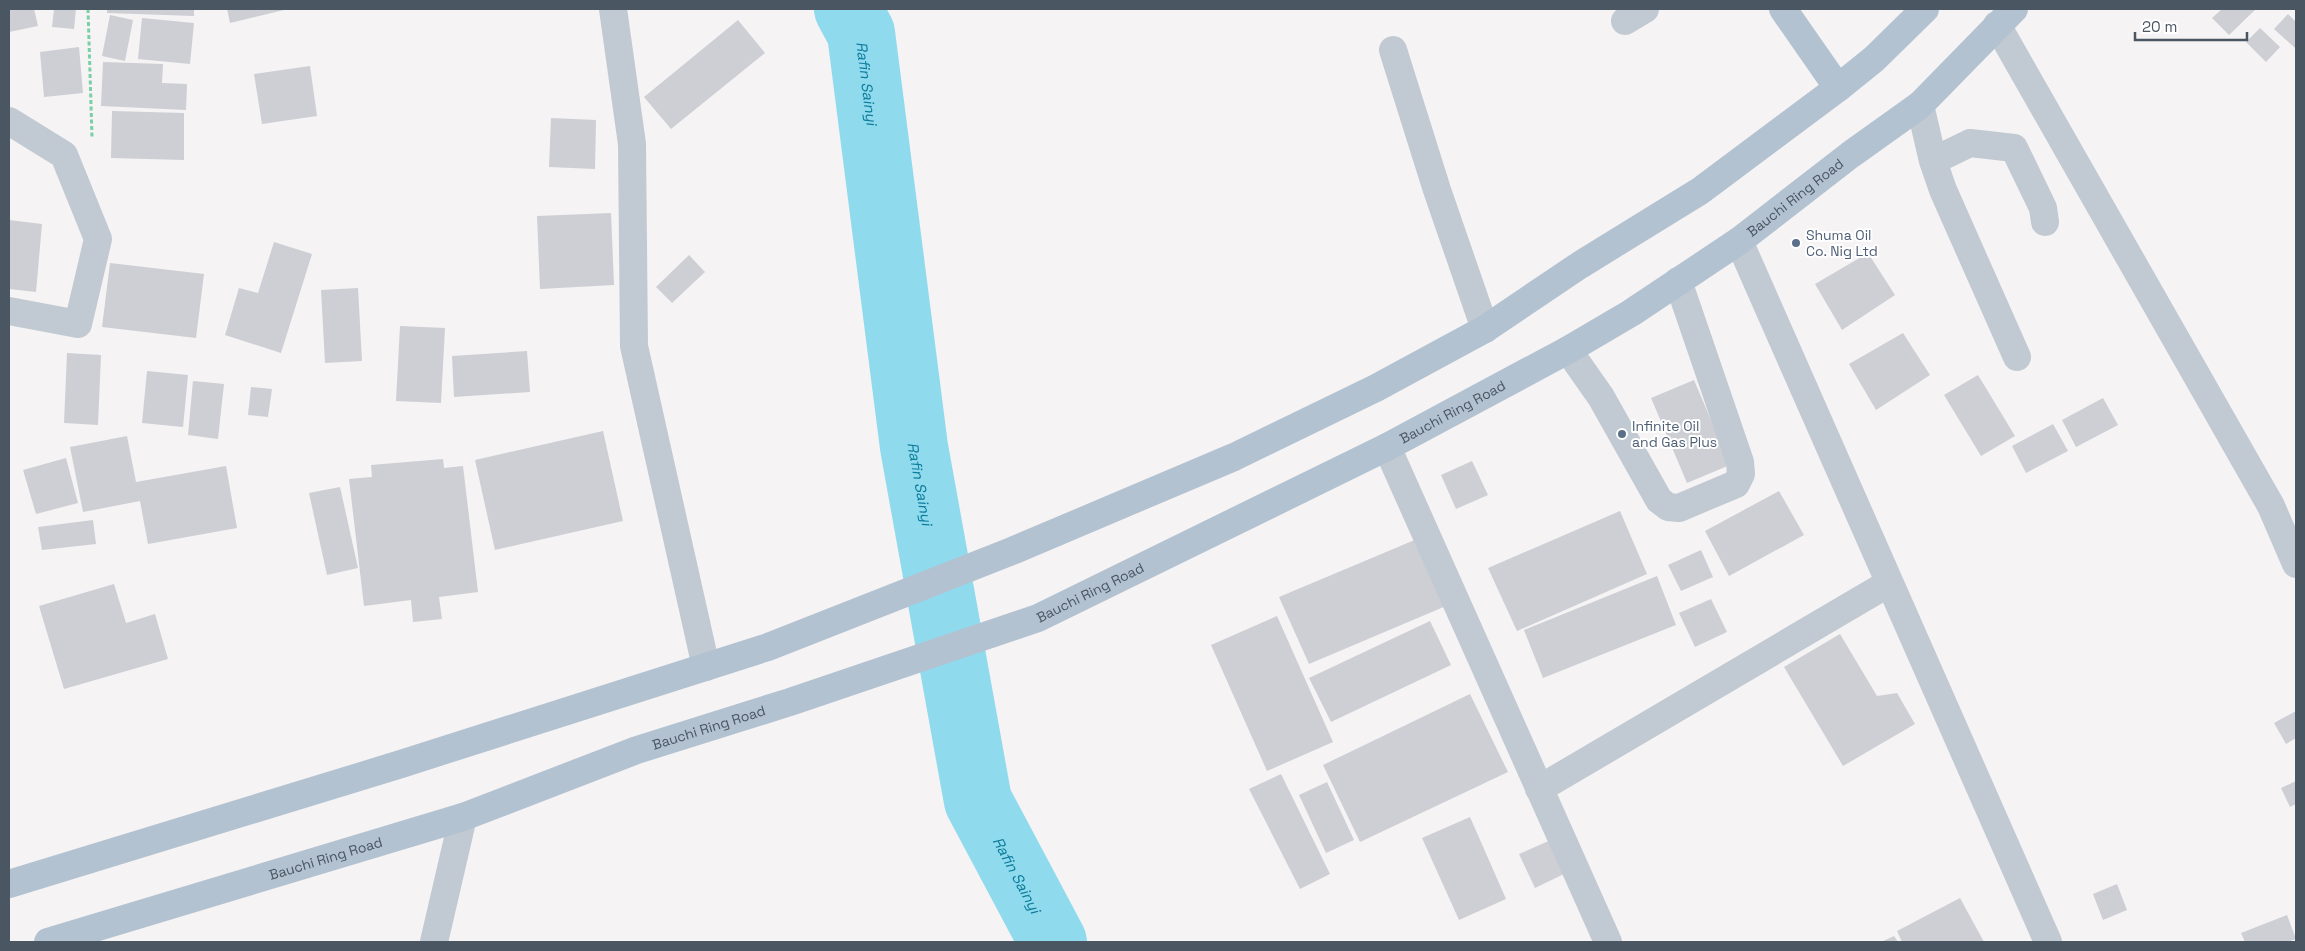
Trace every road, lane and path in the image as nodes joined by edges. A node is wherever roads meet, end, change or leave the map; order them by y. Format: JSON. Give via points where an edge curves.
{"nodes":[{"id":1,"x":88,"y":9,"type":"edge"},
{"id":2,"x":613,"y":9,"type":"edge"},
{"id":3,"x":1783,"y":9,"type":"edge"},
{"id":4,"x":1925,"y":9,"type":"edge"},
{"id":5,"x":2006,"y":17,"type":"edge"},
{"id":6,"x":1393,"y":50,"type":"dead end"},
{"id":7,"x":1838,"y":88,"type":"junction"},
{"id":8,"x":1920,"y":105,"type":"junction"},
{"id":9,"x":9,"y":121,"type":"edge"},
{"id":10,"x":91,"y":145,"type":"dead end"},
{"id":11,"x":1932,"y":161,"type":"junction"},
{"id":12,"x":2045,"y":222,"type":"dead end"},
{"id":13,"x":1739,"y":240,"type":"junction"},
{"id":14,"x":1678,"y":281,"type":"junction"},
{"id":15,"x":9,"y":311,"type":"edge"},
{"id":16,"x":1485,"y":329,"type":"junction"},
{"id":17,"x":1568,"y":350,"type":"junction"},
{"id":18,"x":2017,"y":358,"type":"dead end"},
{"id":19,"x":1387,"y":447,"type":"junction"},
{"id":20,"x":2296,"y":564,"type":"edge"},
{"id":21,"x":1889,"y":583,"type":"junction"},
{"id":22,"x":706,"y":667,"type":"junction"},
{"id":23,"x":1539,"y":789,"type":"junction"},
{"id":24,"x":463,"y":817,"type":"junction"},
{"id":25,"x":9,"y":884,"type":"edge"},
{"id":26,"x":48,"y":942,"type":"edge"},
{"id":27,"x":434,"y":942,"type":"edge"},
{"id":28,"x":1608,"y":942,"type":"edge"},
{"id":29,"x":2048,"y":942,"type":"edge"}],
"edges":[{"from":1,"to":10,"type":"path"},
{"from":2,"to":22,"type":"street","via":[[632,144],[634,346]]},
{"from":3,"to":7,"type":"main road"},
{"from":4,"to":7,"type":"main road","via":[[1874,59]]},
{"from":5,"to":8,"type":"main road","name":"Bauchi Ring Road"},
{"from":5,"to":20,"type":"street","via":[[2270,506]]},
{"from":6,"to":16,"type":"street"},
{"from":7,"to":16,"type":"main road","via":[[1700,191],[1580,265]]},
{"from":8,"to":11,"type":"street"},
{"from":8,"to":13,"type":"main road","name":"Bauchi Ring Road"},
{"from":9,"to":15,"type":"street","via":[[64,155],[98,239],[78,324]]},
{"from":11,"to":12,"type":"street","via":[[1970,143],[2014,148],[2043,208]]},
{"from":11,"to":18,"type":"street"},
{"from":13,"to":14,"type":"main road","name":"Bauchi Ring Road"},
{"from":13,"to":21,"type":"street"},
{"from":14,"to":17,"type":"main road","name":"Bauchi Ring Road"},
{"from":14,"to":17,"type":"street","via":[[1740,462],[1741,474],[1736,484],[1679,508],[1668,507],[1659,500],[1601,397]]},
{"from":16,"to":22,"type":"main road","via":[[1376,388],[1234,457],[1012,551]]},
{"from":17,"to":19,"type":"main road","name":"Bauchi Ring Road"},
{"from":19,"to":23,"type":"street"},
{"from":19,"to":24,"type":"main road","name":"Bauchi Ring Road","via":[[1038,618],[637,750]]},
{"from":21,"to":23,"type":"street"},
{"from":21,"to":29,"type":"street"},
{"from":22,"to":25,"type":"main road"},
{"from":23,"to":28,"type":"street"},
{"from":24,"to":26,"type":"main road","name":"Bauchi Ring Road"},
{"from":24,"to":27,"type":"street"}]}
